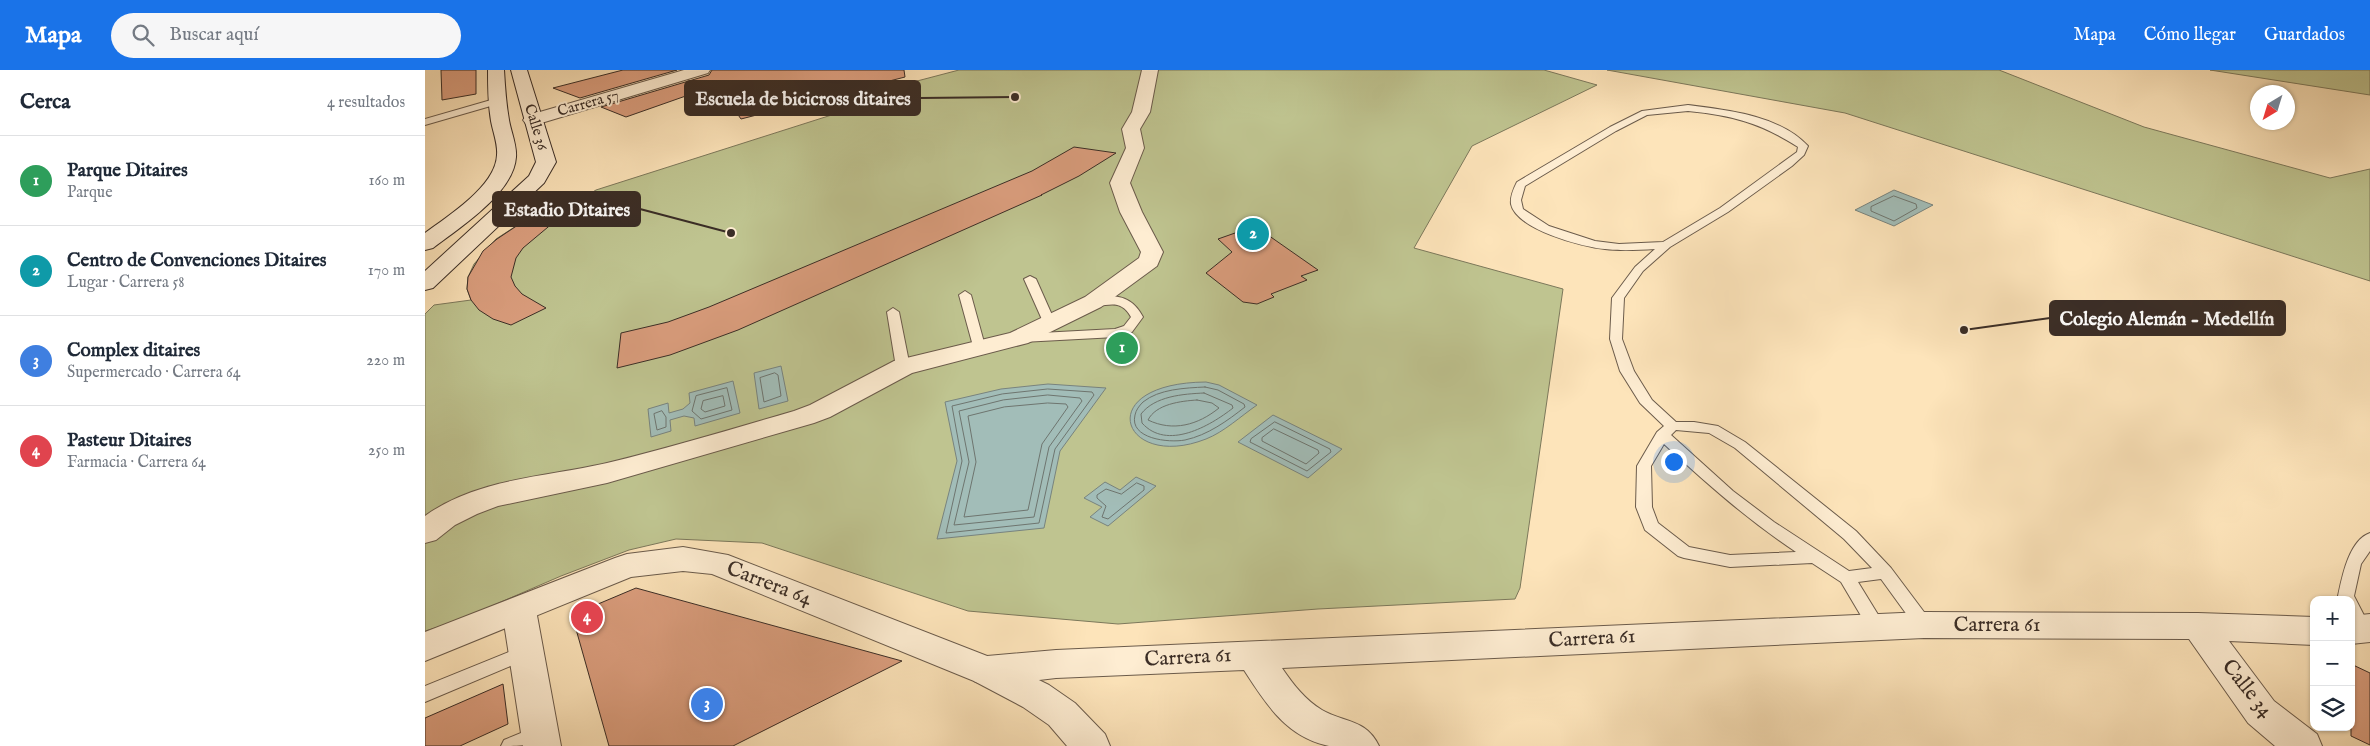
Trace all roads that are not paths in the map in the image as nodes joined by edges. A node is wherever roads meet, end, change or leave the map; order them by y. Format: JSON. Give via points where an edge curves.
{"nodes":[{"id":1,"x":496,"y":70,"type":"edge"},
{"id":2,"x":519,"y":70,"type":"edge"},
{"id":3,"x":701,"y":70,"type":"edge"},
{"id":4,"x":1150,"y":70,"type":"edge"},
{"id":5,"x":498,"y":101,"type":"junction"},
{"id":6,"x":532,"y":120,"type":"junction"},
{"id":7,"x":425,"y":122,"type":"edge"},
{"id":8,"x":425,"y":243,"type":"edge"},
{"id":9,"x":1666,"y":246,"type":"junction"},
{"id":10,"x":1030,"y":279,"type":"dead end"},
{"id":11,"x":425,"y":283,"type":"edge"},
{"id":12,"x":965,"y":295,"type":"dead end"},
{"id":13,"x":1093,"y":302,"type":"junction"},
{"id":14,"x":893,"y":312,"type":"dead end"},
{"id":15,"x":1050,"y":324,"type":"junction"},
{"id":16,"x":1019,"y":338,"type":"junction"},
{"id":17,"x":979,"y":346,"type":"junction"},
{"id":18,"x":903,"y":367,"type":"junction"},
{"id":19,"x":1667,"y":431,"type":"junction"},
{"id":20,"x":425,"y":532,"type":"edge"},
{"id":21,"x":2370,"y":539,"type":"edge"},
{"id":22,"x":1814,"y":557,"type":"junction"},
{"id":23,"x":1885,"y":572,"type":"junction"},
{"id":24,"x":1847,"y":578,"type":"junction"},
{"id":25,"x":2346,"y":596,"type":"edge"},
{"id":26,"x":519,"y":610,"type":"junction"},
{"id":27,"x":1924,"y":625,"type":"junction"},
{"id":28,"x":1876,"y":626,"type":"junction"},
{"id":29,"x":2198,"y":626,"type":"junction"},
{"id":30,"x":2310,"y":631,"type":"edge"},
{"id":31,"x":425,"y":647,"type":"edge"},
{"id":32,"x":526,"y":652,"type":"junction"},
{"id":33,"x":1253,"y":654,"type":"junction"},
{"id":34,"x":987,"y":671,"type":"junction"},
{"id":35,"x":425,"y":694,"type":"edge"},
{"id":36,"x":531,"y":741,"type":"edge"},
{"id":37,"x":1091,"y":746,"type":"edge"},
{"id":38,"x":1360,"y":746,"type":"edge"},
{"id":39,"x":2303,"y":746,"type":"edge"}],
"edges":[{"from":1,"to":5,"type":"street","name":"Calle 36"},
{"from":2,"to":6,"type":"street","name":"Calle 36"},
{"from":3,"to":6,"type":"street","name":"Carrera 57"},
{"from":4,"to":13,"type":"street","via":[[1141,112],[1131,129],[1135,148],[1121,183],[1131,212],[1152,252],[1149,261]]},
{"from":5,"to":7,"type":"lane"},
{"from":5,"to":8,"type":"street","name":"Calle 36","via":[[508,156],[503,173],[463,214]]},
{"from":6,"to":11,"type":"street","name":"Calle 36","via":[[546,162],[537,179]]},
{"from":9,"to":9,"type":"lane","via":[[1789,164],[1801,153],[1803,146],[1777,128],[1724,112],[1688,108],[1645,113],[1521,184],[1516,196],[1519,210],[1538,225],[1558,233],[1602,246]]},
{"from":9,"to":19,"type":"lane","via":[[1639,269],[1618,298],[1615,339],[1627,371]]},
{"from":10,"to":15,"type":"lane"},
{"from":12,"to":17,"type":"lane"},
{"from":13,"to":15,"type":"street"},
{"from":13,"to":16,"type":"lane","via":[[1112,298],[1123,301],[1134,308],[1137,317],[1128,329],[1116,333]]},
{"from":14,"to":18,"type":"lane"},
{"from":15,"to":16,"type":"street"},
{"from":16,"to":17,"type":"street"},
{"from":17,"to":18,"type":"street"},
{"from":18,"to":20,"type":"street","via":[[820,412],[606,473],[489,497],[456,511]]},
{"from":19,"to":22,"type":"lane","via":[[1728,495]]},
{"from":19,"to":22,"type":"lane","via":[[1644,466],[1644,507],[1651,526],[1684,552],[1730,561]]},
{"from":19,"to":23,"type":"lane","via":[[1694,426],[1713,429],[1740,445],[1850,535]]},
{"from":21,"to":25,"type":"lane","via":[[2353,563]]},
{"from":22,"to":24,"type":"lane"},
{"from":23,"to":24,"type":"lane"},
{"from":23,"to":27,"type":"lane"},
{"from":24,"to":28,"type":"lane"},
{"from":26,"to":31,"type":"street","name":"Carrera 64"},
{"from":26,"to":32,"type":"street"},
{"from":26,"to":34,"type":"street","name":"Carrera 64","via":[[627,566],[683,559],[715,563]]},
{"from":27,"to":28,"type":"street","name":"Carrera 61"},
{"from":27,"to":29,"type":"street","name":"Carrera 61"},
{"from":28,"to":33,"type":"street","name":"Carrera 61"},
{"from":29,"to":30,"type":"street","name":"Carrera 61"},
{"from":29,"to":39,"type":"street","name":"Calle 34","via":[[2261,712]]},
{"from":32,"to":35,"type":"lane"},
{"from":32,"to":36,"type":"street"},
{"from":33,"to":34,"type":"street","name":"Carrera 61","via":[[1056,664]]},
{"from":33,"to":38,"type":"street","via":[[1284,699],[1308,721],[1353,738]]},
{"from":34,"to":37,"type":"street","name":"Carrera 64","via":[[1036,696],[1062,714]]}]}
